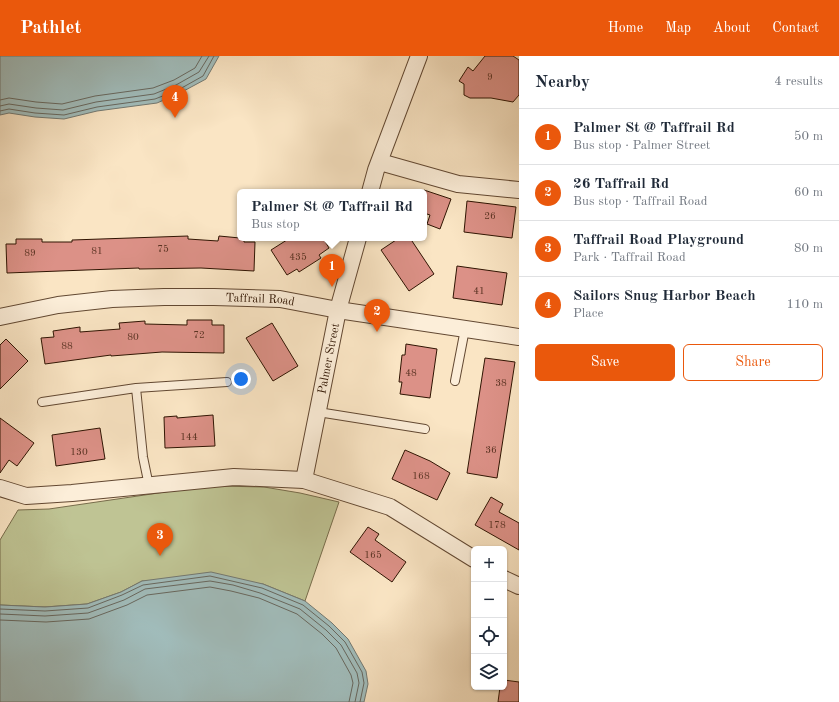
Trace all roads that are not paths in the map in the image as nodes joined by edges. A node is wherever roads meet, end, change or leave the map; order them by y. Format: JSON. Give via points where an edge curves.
{"nodes":[{"id":1,"x":419,"y":56,"type":"edge"},
{"id":2,"x":380,"y":162,"type":"junction"},
{"id":3,"x":371,"y":189,"type":"edge"},
{"id":4,"x":519,"y":190,"type":"edge"},
{"id":5,"x":357,"y":241,"type":"edge"},
{"id":6,"x":338,"y":310,"type":"junction"},
{"id":7,"x":0,"y":317,"type":"edge"},
{"id":8,"x":465,"y":329,"type":"junction"},
{"id":9,"x":519,"y":337,"type":"edge"},
{"id":10,"x":455,"y":381,"type":"dead end"},
{"id":11,"x":227,"y":382,"type":"dead end"},
{"id":12,"x":136,"y":388,"type":"junction"},
{"id":13,"x":42,"y":402,"type":"dead end"},
{"id":14,"x":318,"y":412,"type":"junction"},
{"id":15,"x":425,"y":429,"type":"dead end"},
{"id":16,"x":304,"y":480,"type":"junction"},
{"id":17,"x":149,"y":486,"type":"junction"},
{"id":18,"x":0,"y":488,"type":"edge"},
{"id":19,"x":471,"y":557,"type":"edge"},
{"id":20,"x":507,"y":580,"type":"edge"},
{"id":21,"x":519,"y":586,"type":"edge"}],
"edges":[{"from":1,"to":2,"type":"street"},
{"from":2,"to":3,"type":"street"},
{"from":2,"to":4,"type":"street","via":[[458,184]]},
{"from":5,"to":6,"type":"street","name":"Palmer Street"},
{"from":6,"to":7,"type":"street","name":"Taffrail Road","via":[[280,300],[164,297],[58,305]]},
{"from":6,"to":8,"type":"street","name":"Taffrail Road"},
{"from":6,"to":14,"type":"street","name":"Palmer Street"},
{"from":8,"to":9,"type":"street","name":"Taffrail Road"},
{"from":8,"to":10,"type":"lane"},
{"from":11,"to":12,"type":"lane"},
{"from":12,"to":13,"type":"lane"},
{"from":12,"to":17,"type":"lane","via":[[143,457]]},
{"from":14,"to":15,"type":"lane"},
{"from":14,"to":16,"type":"street","name":"Palmer Street"},
{"from":16,"to":17,"type":"street","via":[[234,477]]},
{"from":16,"to":19,"type":"street","via":[[390,507]]},
{"from":17,"to":18,"type":"street","via":[[26,496]]},
{"from":20,"to":21,"type":"street"}]}
